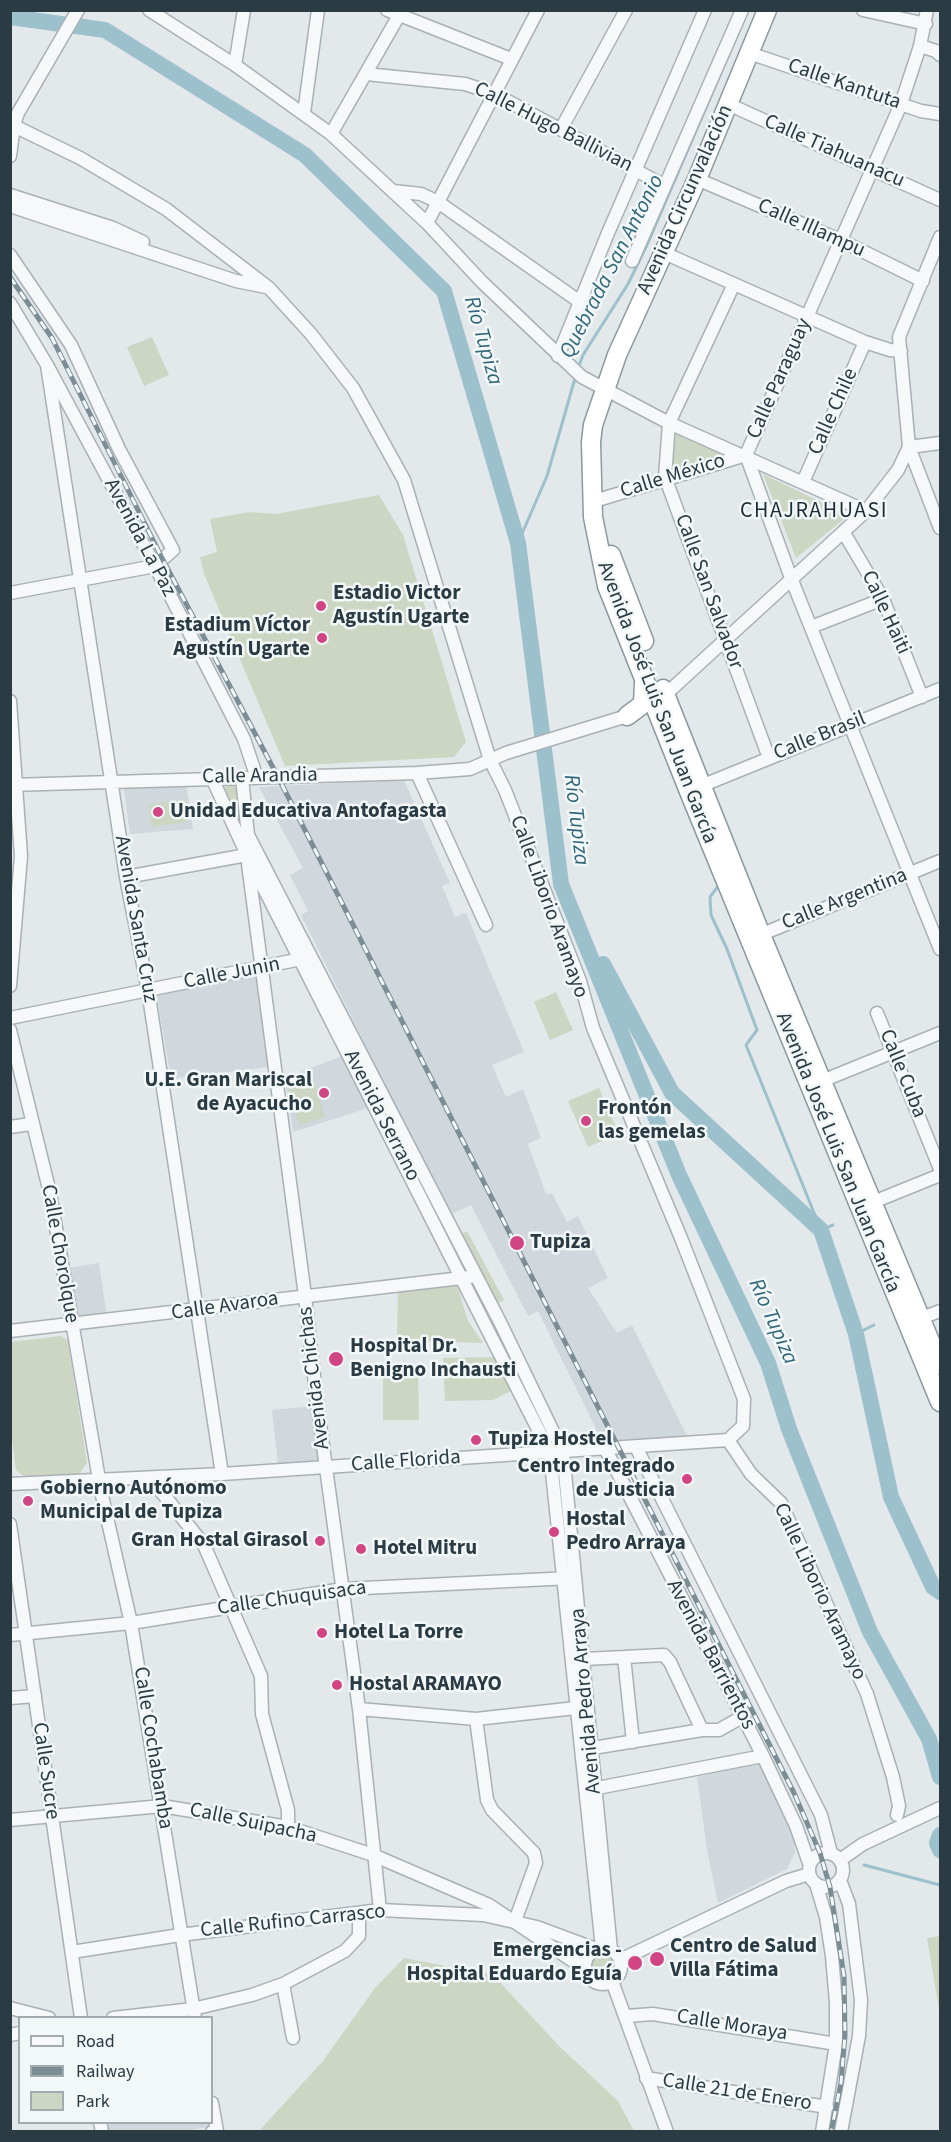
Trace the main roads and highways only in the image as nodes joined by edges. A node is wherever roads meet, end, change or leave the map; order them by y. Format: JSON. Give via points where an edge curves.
{"nodes":[{"id":1,"x":767,"y":10,"type":"edge"},
{"id":2,"x":605,"y":390,"type":"junction"},
{"id":3,"x":643,"y":672,"type":"junction"},
{"id":4,"x":667,"y":734,"type":"junction"},
{"id":5,"x":755,"y":937,"type":"junction"},
{"id":6,"x":913,"y":1321,"type":"junction"},
{"id":7,"x":940,"y":1365,"type":"edge"},
{"id":8,"x":940,"y":1402,"type":"edge"}],
"edges":[{"from":1,"to":2,"type":"highway","name":"Avenida Circunvalación"},
{"from":2,"to":3,"type":"highway","name":"Avenida José Luis San Juan García","via":[[591,442],[593,517],[607,585]]},
{"from":2,"to":5,"type":"highway","name":"Avenida José Luis San Juan García","via":[[601,499],[613,565]]},
{"from":3,"to":4,"type":"highway","name":"Avenida José Luis San Juan García"},
{"from":3,"to":4,"type":"highway","via":[[643,704],[627,716],[648,716]]},
{"from":4,"to":5,"type":"highway","name":"Avenida José Luis San Juan García"},
{"from":5,"to":6,"type":"highway","name":"Avenida José Luis San Juan García"},
{"from":6,"to":7,"type":"highway","name":"Avenida José Luis San Juan García"},
{"from":6,"to":8,"type":"highway","name":"Avenida José Luis San Juan García"}]}
